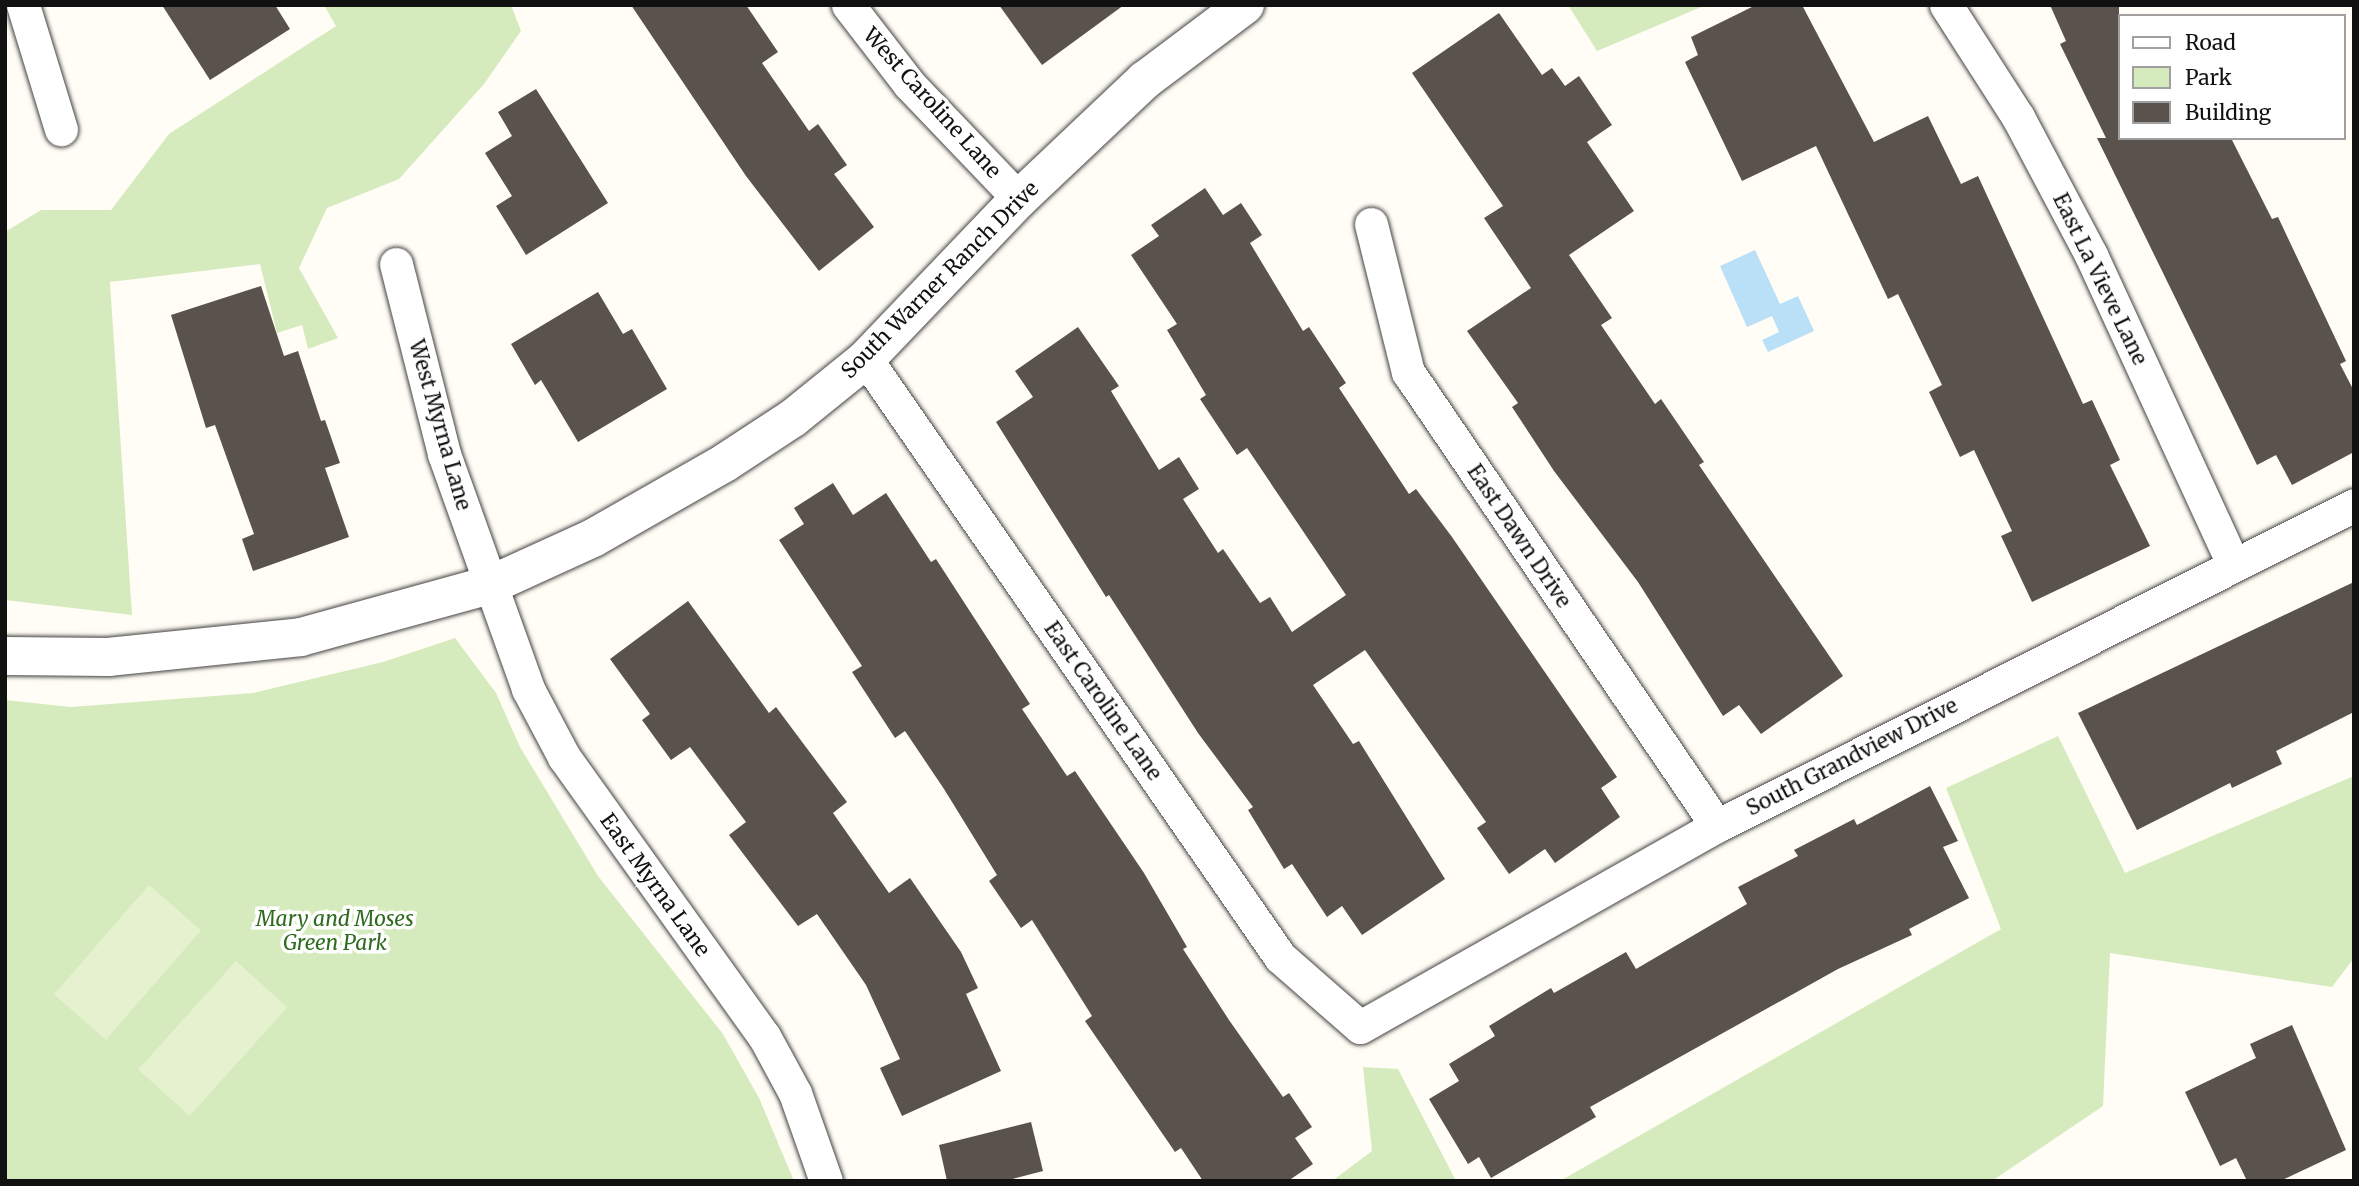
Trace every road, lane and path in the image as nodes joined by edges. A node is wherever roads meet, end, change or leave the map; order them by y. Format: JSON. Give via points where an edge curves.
{"nodes":[{"id":1,"x":23,"y":5,"type":"edge"},
{"id":2,"x":848,"y":5,"type":"edge"},
{"id":3,"x":1245,"y":5,"type":"edge"},
{"id":4,"x":1946,"y":5,"type":"edge"},
{"id":5,"x":61,"y":129,"type":"dead end"},
{"id":6,"x":1019,"y":199,"type":"junction"},
{"id":7,"x":1371,"y":224,"type":"dead end"},
{"id":8,"x":396,"y":264,"type":"dead end"},
{"id":9,"x":866,"y":359,"type":"junction"},
{"id":10,"x":2354,"y":505,"type":"edge"},
{"id":11,"x":2233,"y":564,"type":"junction"},
{"id":12,"x":490,"y":585,"type":"junction"},
{"id":13,"x":5,"y":656,"type":"edge"},
{"id":14,"x":1717,"y":826,"type":"junction"},
{"id":15,"x":1360,"y":1027,"type":"joint"},
{"id":16,"x":826,"y":1181,"type":"edge"}],
"edges":[{"from":1,"to":5,"type":"street"},
{"from":2,"to":6,"type":"street","name":"West Caroline Lane","via":[[909,84]]},
{"from":3,"to":6,"type":"street","name":"South Warner Ranch Drive","via":[[1144,80]]},
{"from":4,"to":11,"type":"street","name":"East La Vieve Lane","via":[[2018,117],[2091,255]]},
{"from":6,"to":9,"type":"street","name":"South Warner Ranch Drive"},
{"from":7,"to":14,"type":"street","name":"East Dawn Drive","via":[[1408,372]]},
{"from":8,"to":12,"type":"street","name":"West Myrna Lane","via":[[444,454]]},
{"from":9,"to":12,"type":"street","name":"South Warner Ranch Drive","via":[[793,418],[660,502]]},
{"from":9,"to":15,"type":"street","name":"East Caroline Lane","via":[[1280,957]]},
{"from":10,"to":11,"type":"street","name":"South Grandview Drive"},
{"from":11,"to":14,"type":"street","name":"South Grandview Drive"},
{"from":12,"to":13,"type":"street","name":"South Warner Ranch Drive","via":[[301,637],[222,649],[107,657]]},
{"from":12,"to":16,"type":"street","name":"East Myrna Lane","via":[[528,690],[564,757],[764,1036],[795,1093]]},
{"from":14,"to":15,"type":"street","name":"South Grandview Drive"}]}
